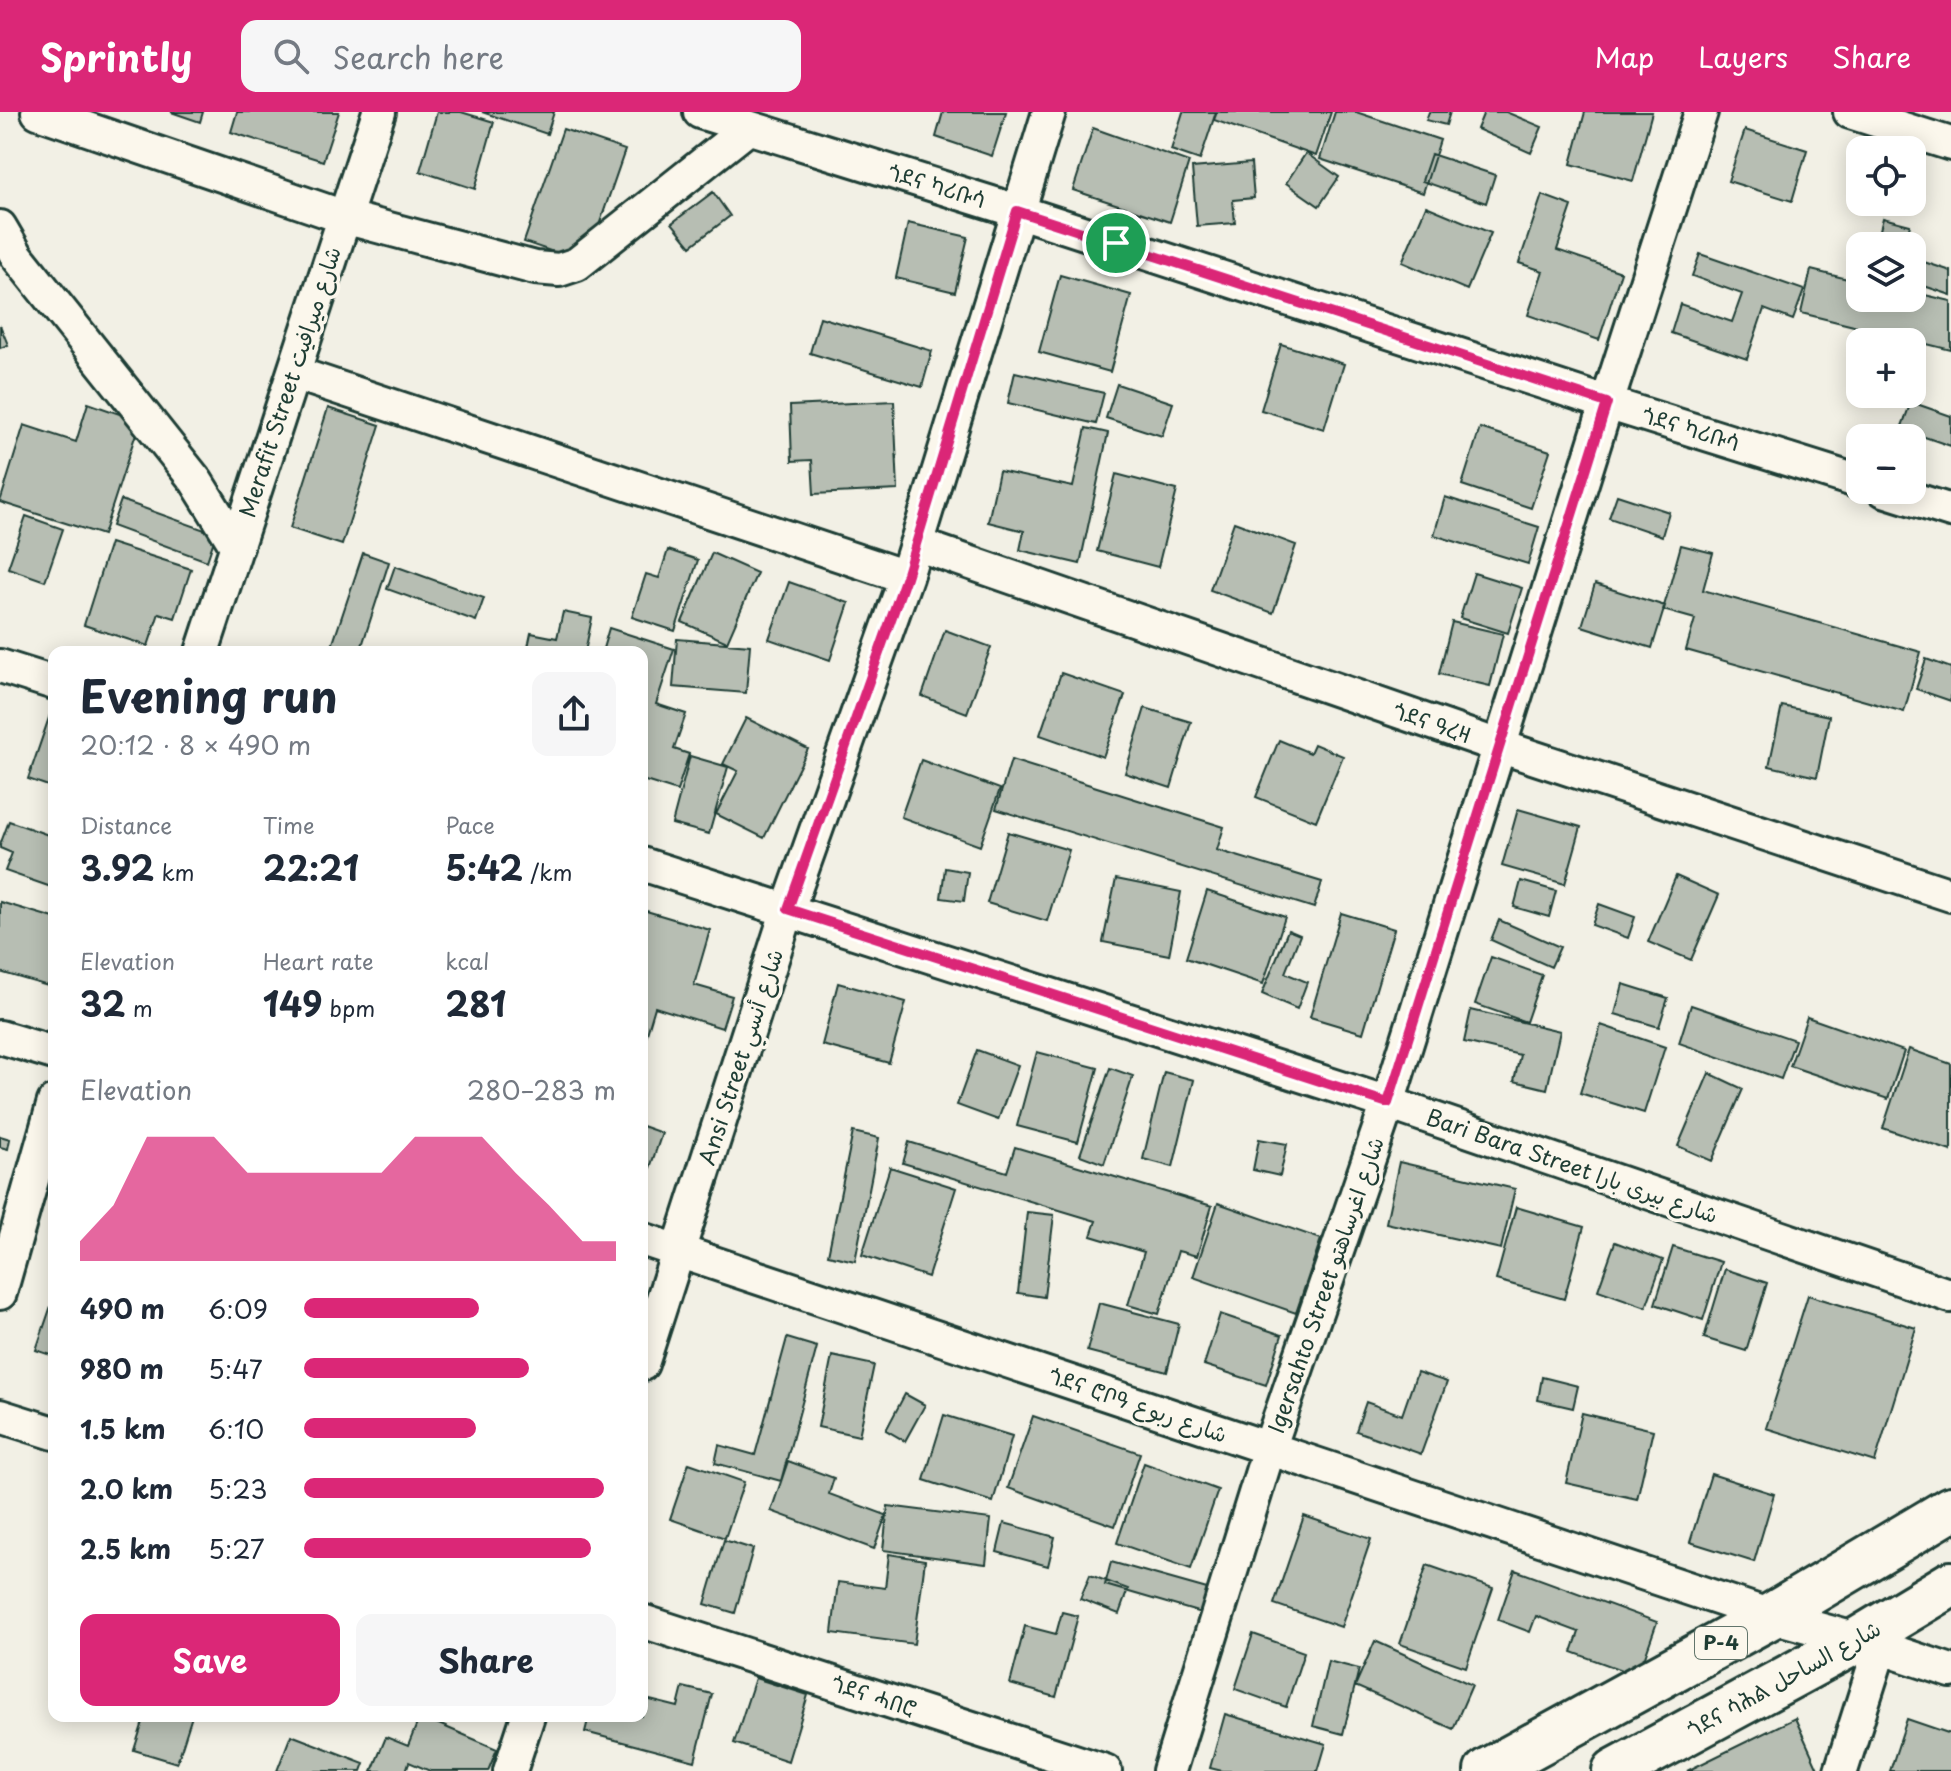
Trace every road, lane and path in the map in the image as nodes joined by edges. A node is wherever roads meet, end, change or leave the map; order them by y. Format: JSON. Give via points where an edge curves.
{"nodes":[{"id":1,"x":38,"y":112,"type":"edge"},
{"id":2,"x":379,"y":112,"type":"edge"},
{"id":3,"x":700,"y":112,"type":"edge"},
{"id":4,"x":1049,"y":112,"type":"edge"},
{"id":5,"x":1701,"y":112,"type":"edge"},
{"id":6,"x":1850,"y":112,"type":"edge"},
{"id":7,"x":748,"y":128,"type":"junction"},
{"id":8,"x":1951,"y":144,"type":"edge"},
{"id":9,"x":1017,"y":211,"type":"junction"},
{"id":10,"x":344,"y":217,"type":"junction"},
{"id":11,"x":0,"y":227,"type":"edge"},
{"id":12,"x":294,"y":373,"type":"junction"},
{"id":13,"x":1607,"y":403,"type":"junction"},
{"id":14,"x":1846,"y":478,"type":"edge"},
{"id":15,"x":1926,"y":503,"type":"edge"},
{"id":16,"x":1951,"y":511,"type":"edge"},
{"id":17,"x":916,"y":544,"type":"junction"},
{"id":18,"x":237,"y":547,"type":"junction"},
{"id":19,"x":906,"y":577,"type":"junction"},
{"id":20,"x":204,"y":646,"type":"edge"},
{"id":21,"x":0,"y":666,"type":"edge"},
{"id":22,"x":48,"y":681,"type":"edge"},
{"id":23,"x":1499,"y":746,"type":"junction"},
{"id":24,"x":648,"y":866,"type":"edge"},
{"id":25,"x":1951,"y":895,"type":"edge"},
{"id":26,"x":788,"y":909,"type":"junction"},
{"id":27,"x":0,"y":1037,"type":"edge"},
{"id":28,"x":48,"y":1051,"type":"edge"},
{"id":29,"x":1388,"y":1103,"type":"junction"},
{"id":30,"x":48,"y":1123,"type":"edge"},
{"id":31,"x":648,"y":1241,"type":"edge"},
{"id":32,"x":679,"y":1250,"type":"junction"},
{"id":33,"x":0,"y":1293,"type":"edge"},
{"id":34,"x":1951,"y":1296,"type":"edge"},
{"id":35,"x":648,"y":1346,"type":"edge"},
{"id":36,"x":0,"y":1416,"type":"edge"},
{"id":37,"x":48,"y":1431,"type":"edge"},
{"id":38,"x":1269,"y":1449,"type":"junction"},
{"id":39,"x":1951,"y":1509,"type":"edge"},
{"id":40,"x":1951,"y":1584,"type":"edge"},
{"id":41,"x":1771,"y":1616,"type":"junction"},
{"id":42,"x":648,"y":1623,"type":"edge"},
{"id":43,"x":1869,"y":1644,"type":"junction"},
{"id":44,"x":1951,"y":1671,"type":"edge"},
{"id":45,"x":526,"y":1722,"type":"edge"},
{"id":46,"x":510,"y":1771,"type":"edge"},
{"id":47,"x":1105,"y":1771,"type":"edge"},
{"id":48,"x":1169,"y":1771,"type":"edge"},
{"id":49,"x":1487,"y":1771,"type":"edge"},
{"id":50,"x":1615,"y":1771,"type":"edge"},
{"id":51,"x":1841,"y":1771,"type":"edge"}],
"edges":[{"from":1,"to":10,"type":"street"},
{"from":2,"to":10,"type":"street","name":"Merafit Street شارع ميرافيت"},
{"from":3,"to":7,"type":"street","name":"ጎደና ካሪቡሳ"},
{"from":4,"to":9,"type":"street","name":"Ansi Street شارع أنسي"},
{"from":5,"to":13,"type":"street","name":"Igersahto Street شارع اغرساهتو"},
{"from":6,"to":8,"type":"street"},
{"from":7,"to":9,"type":"street","name":"ጎደና ካሪቡሳ"},
{"from":7,"to":10,"type":"street","via":[[577,264],[559,270]]},
{"from":9,"to":13,"type":"street","name":"ጎደና ካሪቡሳ"},
{"from":9,"to":17,"type":"street","name":"Ansi Street شارع أنسي"},
{"from":10,"to":12,"type":"street","name":"Merafit Street شارع ميرافيت"},
{"from":11,"to":18,"type":"street","via":[[17,256],[196,481]]},
{"from":12,"to":18,"type":"street","name":"Merafit Street شارع ميرافيت"},
{"from":12,"to":19,"type":"street"},
{"from":13,"to":14,"type":"street","name":"ጎደና ካሪቡሳ"},
{"from":13,"to":23,"type":"street","name":"Igersahto Street شارع اغرساهتو"},
{"from":15,"to":16,"type":"street"},
{"from":17,"to":19,"type":"street","name":"Ansi Street شارع أنسي"},
{"from":17,"to":23,"type":"street","name":"ጎደና ዓረዛ"},
{"from":18,"to":20,"type":"street","name":"Merafit Street شارع ميرافيت"},
{"from":19,"to":26,"type":"street","name":"Ansi Street شارع أنسي"},
{"from":21,"to":22,"type":"street"},
{"from":23,"to":25,"type":"street","name":"ጎደና ዓረዛ"},
{"from":23,"to":29,"type":"street","name":"Igersahto Street شارع اغرساهتو"},
{"from":24,"to":26,"type":"street","name":"Bari Bara Street شارع بيرى بارا"},
{"from":26,"to":29,"type":"street","name":"Bari Bara Street شارع بيرى بارا"},
{"from":26,"to":32,"type":"street","name":"Ansi Street شارع أنسي"},
{"from":27,"to":28,"type":"street"},
{"from":29,"to":34,"type":"street","name":"Bari Bara Street شارع بيرى بارا"},
{"from":29,"to":38,"type":"street","name":"Igersahto Street شارع اغرساهتو"},
{"from":30,"to":33,"type":"street"},
{"from":31,"to":32,"type":"street","name":"ጎደና ሮቦዓ شارع ربوع"},
{"from":32,"to":35,"type":"street","name":"Ansi Street شارع أنسي"},
{"from":32,"to":38,"type":"street","name":"ጎደና ሮቦዓ شارع ربوع"},
{"from":36,"to":37,"type":"street"},
{"from":38,"to":41,"type":"street","name":"ጎደና ሮቦዓ شارع ربوع"},
{"from":38,"to":48,"type":"street","name":"Igersahto Street شارع اغرساهتو"},
{"from":39,"to":41,"type":"highway","number":"P-4"},
{"from":40,"to":43,"type":"highway","name":"ጎደና ሳሕል شارع الساحل"},
{"from":41,"to":43,"type":"street","name":"ጎደና ሮቦዓ شارع ربوع"},
{"from":41,"to":49,"type":"highway","number":"P-4"},
{"from":42,"to":47,"type":"street","name":"ጎደና ሓበሮ"},
{"from":43,"to":44,"type":"street","name":"ጎደና ሮቦዓ شارع ربوع"},
{"from":43,"to":50,"type":"highway","name":"ጎደና ሳሕል شارع الساحل"},
{"from":43,"to":51,"type":"street"},
{"from":45,"to":46,"type":"street"}]}
